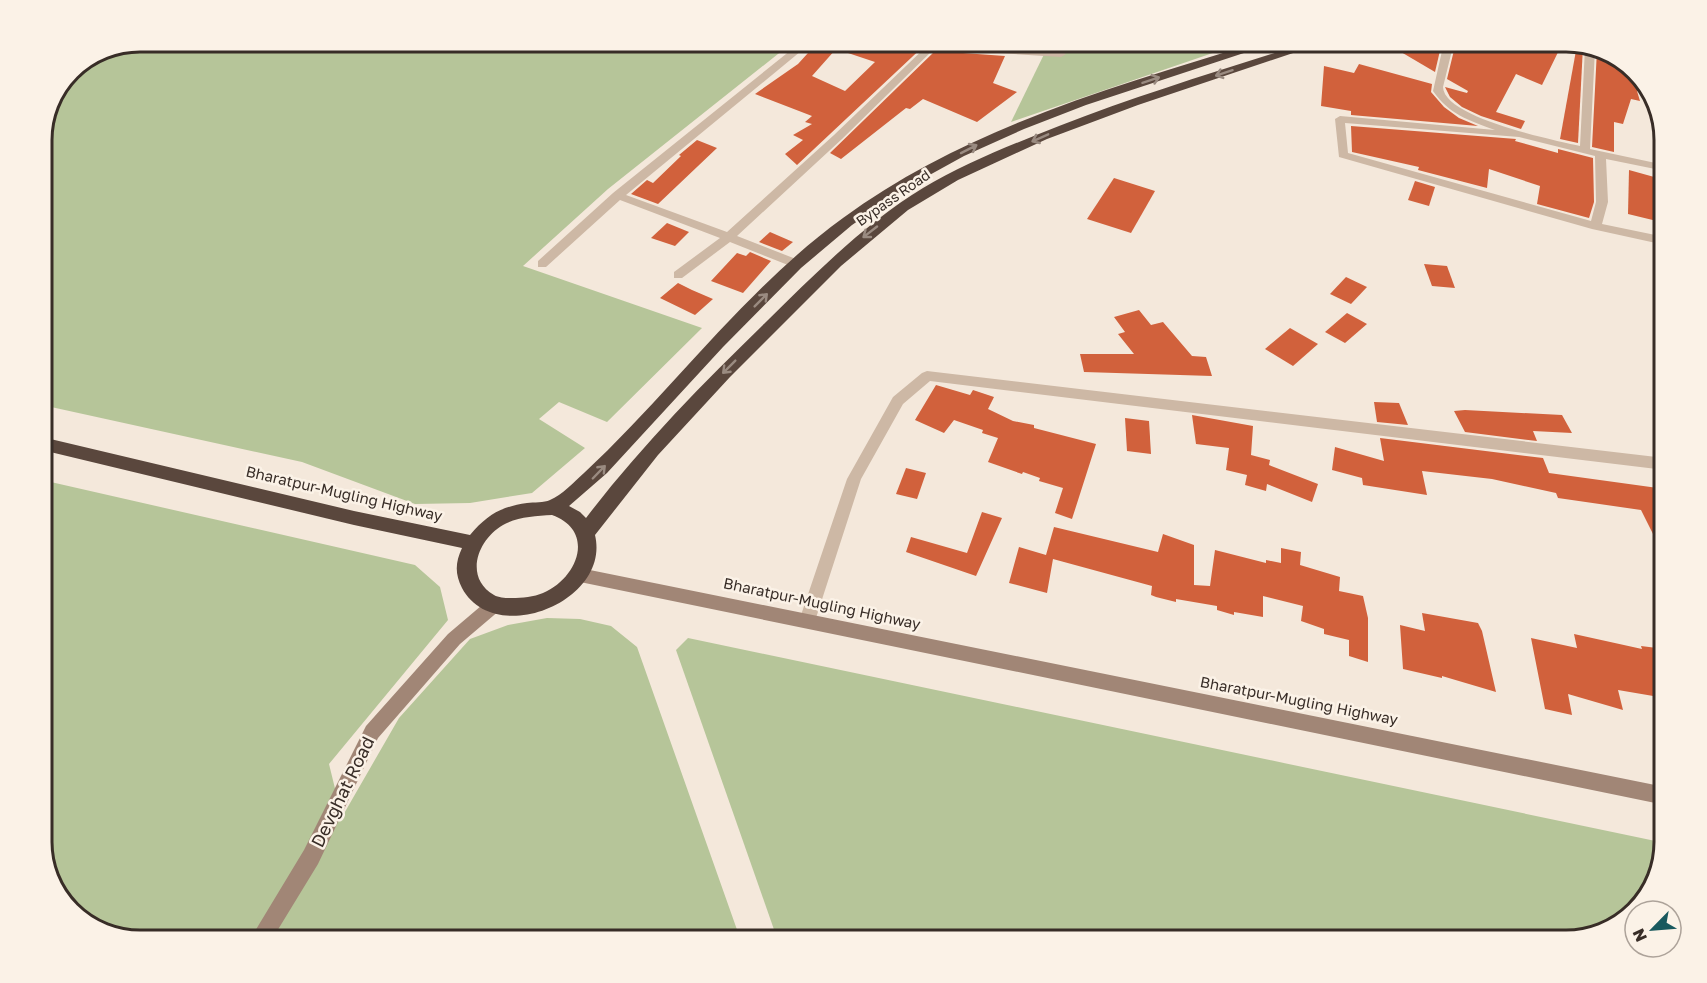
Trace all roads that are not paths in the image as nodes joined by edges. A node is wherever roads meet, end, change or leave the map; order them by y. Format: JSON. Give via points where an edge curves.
{"nodes":[{"id":1,"x":795,"y":52,"type":"edge"},
{"id":2,"x":926,"y":52,"type":"edge"},
{"id":3,"x":1023,"y":52,"type":"edge"},
{"id":4,"x":1241,"y":52,"type":"edge"},
{"id":5,"x":1289,"y":52,"type":"edge"},
{"id":6,"x":1447,"y":52,"type":"edge"},
{"id":7,"x":1060,"y":54,"type":"dead end"},
{"id":8,"x":1590,"y":55,"type":"edge"},
{"id":9,"x":1516,"y":135,"type":"junction"},
{"id":10,"x":1585,"y":151,"type":"junction"},
{"id":11,"x":1600,"y":154,"type":"junction"},
{"id":12,"x":1654,"y":166,"type":"edge"},
{"id":13,"x":930,"y":169,"type":"junction"},
{"id":14,"x":952,"y":178,"type":"junction"},
{"id":15,"x":617,"y":195,"type":"junction"},
{"id":16,"x":1596,"y":226,"type":"junction"},
{"id":17,"x":729,"y":237,"type":"junction"},
{"id":18,"x":1654,"y":239,"type":"edge"},
{"id":19,"x":542,"y":264,"type":"dead end"},
{"id":20,"x":797,"y":264,"type":"junction"},
{"id":21,"x":678,"y":275,"type":"dead end"},
{"id":22,"x":53,"y":445,"type":"edge"},
{"id":23,"x":1654,"y":463,"type":"edge"},
{"id":24,"x":553,"y":508,"type":"junction"},
{"id":25,"x":586,"y":533,"type":"junction"},
{"id":26,"x":472,"y":543,"type":"junction"},
{"id":27,"x":580,"y":575,"type":"junction"},
{"id":28,"x":494,"y":605,"type":"junction"},
{"id":29,"x":807,"y":621,"type":"junction"},
{"id":30,"x":1654,"y":793,"type":"edge"},
{"id":31,"x":266,"y":930,"type":"edge"}],
"edges":[{"from":1,"to":15,"type":"street"},
{"from":2,"to":17,"type":"street"},
{"from":3,"to":7,"type":"street"},
{"from":13,"to":4,"type":"highway","name":"Bypass Road","one_way":true,"via":[[1028,123]]},
{"from":5,"to":14,"type":"highway","name":"Bypass Road","one_way":true,"via":[[1072,123]]},
{"from":6,"to":9,"type":"street","via":[[1438,91],[1444,102]]},
{"from":8,"to":10,"type":"street"},
{"from":9,"to":10,"type":"street"},
{"from":9,"to":16,"type":"street","via":[[1340,119],[1343,155]]},
{"from":10,"to":11,"type":"street"},
{"from":11,"to":12,"type":"street"},
{"from":11,"to":16,"type":"street","via":[[1602,202]]},
{"from":13,"to":14,"type":"highway"},
{"from":13,"to":20,"type":"highway","name":"Bypass Road","via":[[844,223]]},
{"from":14,"to":25,"type":"highway","name":"Bypass Road","one_way":true,"via":[[880,224],[848,250],[686,410]]},
{"from":15,"to":17,"type":"street"},
{"from":15,"to":19,"type":"street"},
{"from":16,"to":18,"type":"street"},
{"from":17,"to":20,"type":"street"},
{"from":17,"to":21,"type":"street"},
{"from":24,"to":20,"type":"highway","name":"Bypass Road","one_way":true,"via":[[595,477],[672,390]]},
{"from":22,"to":26,"type":"highway","name":"Bharatpur-Mugling Highway","via":[[343,516]]},
{"from":23,"to":29,"type":"street","via":[[927,376],[898,401],[854,479]]},
{"from":24,"to":25,"type":"highway","via":[[574,517]]},
{"from":24,"to":26,"type":"highway","via":[[523,509],[494,521]]},
{"from":25,"to":27,"type":"highway","via":[[588,553]]},
{"from":26,"to":28,"type":"highway","via":[[465,562],[467,580],[477,595]]},
{"from":27,"to":28,"type":"highway","via":[[557,596],[525,608]]},
{"from":27,"to":29,"type":"main road","name":"Bharatpur-Mugling Highway"},
{"from":28,"to":31,"type":"main road","name":"Devghat Road","via":[[454,639],[372,732],[311,857]]},
{"from":29,"to":30,"type":"main road","name":"Bharatpur-Mugling Highway"}]}
